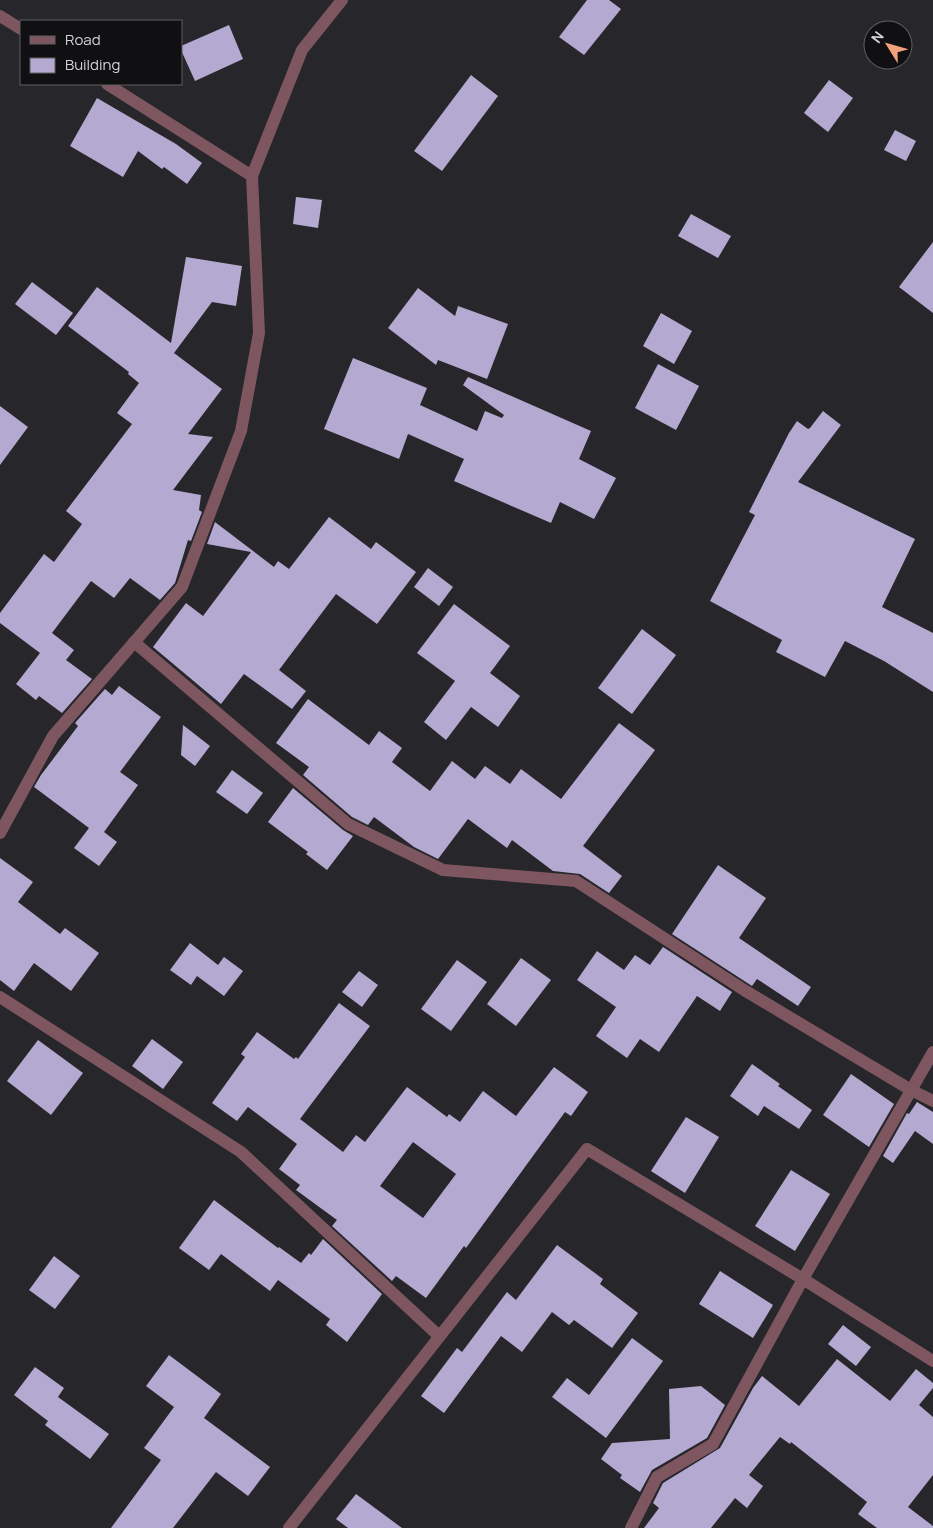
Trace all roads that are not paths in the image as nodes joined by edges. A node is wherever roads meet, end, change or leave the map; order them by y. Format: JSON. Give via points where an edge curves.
{"nodes":[{"id":1,"x":342,"y":0,"type":"edge"},
{"id":2,"x":0,"y":16,"type":"edge"},
{"id":3,"x":20,"y":28,"type":"edge"},
{"id":4,"x":109,"y":85,"type":"edge"},
{"id":5,"x":252,"y":176,"type":"junction"},
{"id":6,"x":134,"y":642,"type":"junction"},
{"id":7,"x":0,"y":833,"type":"edge"},
{"id":8,"x":0,"y":997,"type":"edge"},
{"id":9,"x":933,"y":1052,"type":"edge"},
{"id":10,"x":911,"y":1090,"type":"junction"},
{"id":11,"x":933,"y":1101,"type":"edge"},
{"id":12,"x":803,"y":1279,"type":"junction"},
{"id":13,"x":439,"y":1336,"type":"junction"},
{"id":14,"x":933,"y":1360,"type":"edge"},
{"id":15,"x":290,"y":1528,"type":"edge"},
{"id":16,"x":631,"y":1528,"type":"edge"}],
"edges":[{"from":1,"to":5,"type":"street","via":[[302,50]]},
{"from":2,"to":3,"type":"street"},
{"from":4,"to":5,"type":"street"},
{"from":5,"to":6,"type":"street","via":[[259,333],[241,431],[182,586]]},
{"from":6,"to":7,"type":"street","via":[[53,736]]},
{"from":6,"to":10,"type":"street","via":[[348,824],[444,870],[576,881],[744,990]]},
{"from":8,"to":13,"type":"street","via":[[241,1152]]},
{"from":9,"to":10,"type":"street"},
{"from":10,"to":11,"type":"street"},
{"from":10,"to":12,"type":"street"},
{"from":12,"to":13,"type":"street","via":[[587,1150]]},
{"from":12,"to":14,"type":"street"},
{"from":12,"to":16,"type":"street","via":[[713,1444],[657,1477]]},
{"from":13,"to":15,"type":"street"}]}
